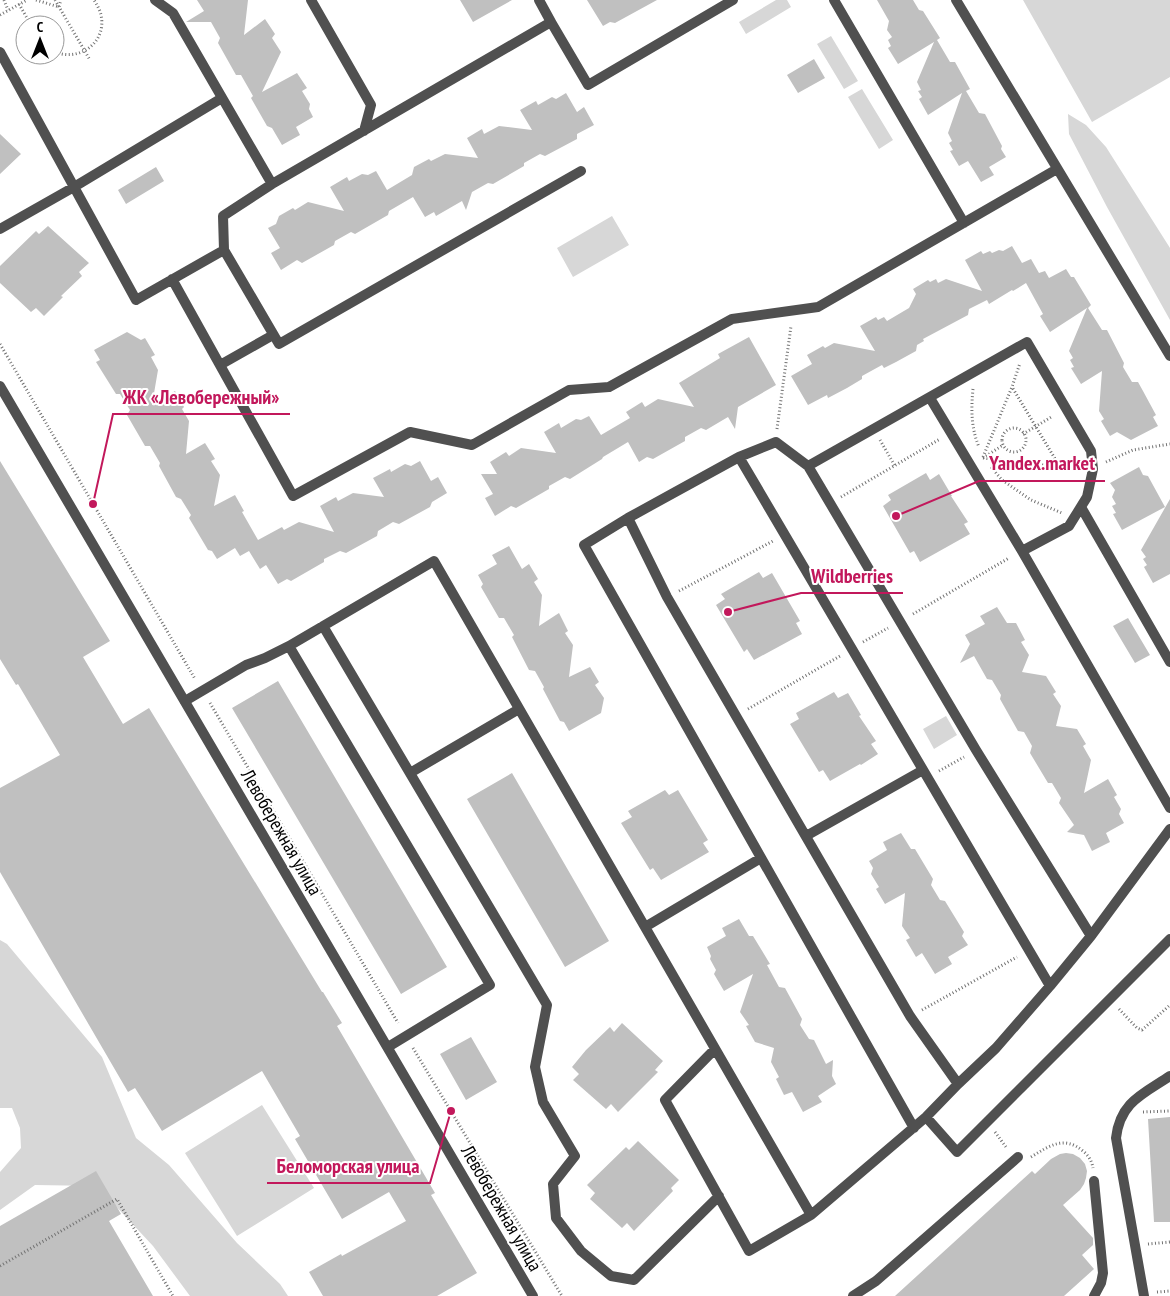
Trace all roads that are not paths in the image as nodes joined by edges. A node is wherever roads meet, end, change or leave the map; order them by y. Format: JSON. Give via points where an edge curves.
{"nodes":[{"id":1,"x":155,"y":0,"type":"edge"},
{"id":2,"x":311,"y":0,"type":"edge"},
{"id":3,"x":540,"y":0,"type":"edge"},
{"id":4,"x":733,"y":0,"type":"edge"},
{"id":5,"x":834,"y":0,"type":"edge"},
{"id":6,"x":956,"y":0,"type":"edge"},
{"id":7,"x":551,"y":22,"type":"junction"},
{"id":8,"x":1,"y":57,"type":"edge"},
{"id":9,"x":222,"y":98,"type":"junction"},
{"id":10,"x":364,"y":131,"type":"junction"},
{"id":11,"x":1057,"y":169,"type":"junction"},
{"id":12,"x":581,"y":171,"type":"dead end"},
{"id":13,"x":272,"y":184,"type":"junction"},
{"id":14,"x":74,"y":187,"type":"junction"},
{"id":15,"x":964,"y":223,"type":"junction"},
{"id":16,"x":0,"y":229,"type":"edge"},
{"id":17,"x":224,"y":250,"type":"junction"},
{"id":18,"x":172,"y":279,"type":"junction"},
{"id":19,"x":273,"y":335,"type":"junction"},
{"id":20,"x":1170,"y":356,"type":"edge"},
{"id":21,"x":220,"y":365,"type":"junction"},
{"id":22,"x":0,"y":386,"type":"edge"},
{"id":23,"x":930,"y":398,"type":"junction"},
{"id":24,"x":738,"y":457,"type":"junction"},
{"id":25,"x":808,"y":466,"type":"junction"},
{"id":26,"x":1081,"y":507,"type":"junction"},
{"id":27,"x":628,"y":518,"type":"junction"},
{"id":28,"x":1022,"y":550,"type":"junction"},
{"id":29,"x":324,"y":626,"type":"junction"},
{"id":30,"x":289,"y":646,"type":"junction"},
{"id":31,"x":1170,"y":662,"type":"edge"},
{"id":32,"x":185,"y":701,"type":"junction"},
{"id":33,"x":519,"y":709,"type":"junction"},
{"id":34,"x":410,"y":773,"type":"junction"},
{"id":35,"x":925,"y":774,"type":"junction"},
{"id":36,"x":1170,"y":808,"type":"edge"},
{"id":37,"x":1170,"y":829,"type":"edge"},
{"id":38,"x":806,"y":836,"type":"junction"},
{"id":39,"x":761,"y":858,"type":"junction"},
{"id":40,"x":645,"y":927,"type":"junction"},
{"id":41,"x":1091,"y":936,"type":"junction"},
{"id":42,"x":1170,"y":939,"type":"edge"},
{"id":43,"x":1050,"y":986,"type":"junction"},
{"id":44,"x":388,"y":1047,"type":"junction"},
{"id":45,"x":715,"y":1049,"type":"junction"},
{"id":46,"x":1170,"y":1076,"type":"edge"},
{"id":47,"x":958,"y":1084,"type":"junction"},
{"id":48,"x":926,"y":1116,"type":"junction"},
{"id":49,"x":914,"y":1128,"type":"junction"},
{"id":50,"x":1018,"y":1157,"type":"road end"},
{"id":51,"x":1094,"y":1181,"type":"road end"},
{"id":52,"x":719,"y":1196,"type":"junction"},
{"id":53,"x":811,"y":1215,"type":"junction"},
{"id":54,"x":533,"y":1296,"type":"edge"},
{"id":55,"x":854,"y":1296,"type":"edge"},
{"id":56,"x":1094,"y":1296,"type":"edge"},
{"id":57,"x":1144,"y":1296,"type":"edge"}],
"edges":[{"from":1,"to":9,"type":"street","via":[[173,13]]},
{"from":2,"to":10,"type":"street","via":[[371,105]]},
{"from":3,"to":7,"type":"street"},
{"from":4,"to":7,"type":"street","via":[[588,85]]},
{"from":5,"to":15,"type":"street"},
{"from":6,"to":11,"type":"street"},
{"from":7,"to":10,"type":"street"},
{"from":8,"to":14,"type":"street"},
{"from":9,"to":13,"type":"street"},
{"from":9,"to":14,"type":"street"},
{"from":10,"to":13,"type":"street"},
{"from":11,"to":15,"type":"street"},
{"from":11,"to":20,"type":"street"},
{"from":12,"to":19,"type":"street","via":[[279,344]]},
{"from":13,"to":17,"type":"street","via":[[224,216]]},
{"from":14,"to":16,"type":"street"},
{"from":14,"to":18,"type":"street","via":[[136,300]]},
{"from":15,"to":21,"type":"street","via":[[818,307],[732,319],[609,388],[569,390],[472,445],[410,432],[293,496]]},
{"from":17,"to":18,"type":"street"},
{"from":17,"to":19,"type":"street"},
{"from":18,"to":21,"type":"street"},
{"from":19,"to":21,"type":"street"},
{"from":22,"to":32,"type":"street","name":"Левобережная улица"},
{"from":23,"to":25,"type":"street"},
{"from":23,"to":26,"type":"street","via":[[1027,342],[1091,451],[1093,468],[1087,497]]},
{"from":23,"to":28,"type":"street"},
{"from":24,"to":25,"type":"street","via":[[776,442]]},
{"from":24,"to":27,"type":"street"},
{"from":24,"to":35,"type":"street"},
{"from":25,"to":41,"type":"street","via":[[976,750]]},
{"from":26,"to":28,"type":"street","via":[[1069,526]]},
{"from":26,"to":31,"type":"street"},
{"from":27,"to":38,"type":"street","via":[[668,597]]},
{"from":27,"to":39,"type":"street","via":[[584,545]]},
{"from":28,"to":36,"type":"street"},
{"from":29,"to":30,"type":"street"},
{"from":29,"to":33,"type":"street","via":[[434,561]]},
{"from":29,"to":34,"type":"street"},
{"from":30,"to":32,"type":"street"},
{"from":30,"to":44,"type":"street","via":[[490,985]]},
{"from":32,"to":44,"type":"street","name":"Левобережная улица"},
{"from":33,"to":34,"type":"street"},
{"from":33,"to":40,"type":"street"},
{"from":34,"to":52,"type":"street","via":[[547,1005],[535,1067],[543,1102],[575,1156],[553,1184],[556,1218],[581,1251],[610,1276],[634,1280]]},
{"from":35,"to":38,"type":"street"},
{"from":35,"to":43,"type":"street"},
{"from":37,"to":41,"type":"street"},
{"from":38,"to":47,"type":"street","via":[[910,1016]]},
{"from":39,"to":40,"type":"street"},
{"from":39,"to":49,"type":"street"},
{"from":40,"to":45,"type":"street"},
{"from":41,"to":43,"type":"street"},
{"from":42,"to":48,"type":"street","via":[[957,1152]]},
{"from":43,"to":47,"type":"street","via":[[996,1048]]},
{"from":44,"to":54,"type":"street","name":"Левобережная улица"},
{"from":45,"to":52,"type":"street","via":[[665,1100]]},
{"from":45,"to":53,"type":"street"},
{"from":46,"to":57,"type":"street","via":[[1131,1104],[1123,1114],[1116,1138]]},
{"from":47,"to":48,"type":"street"},
{"from":48,"to":49,"type":"street"},
{"from":49,"to":53,"type":"street"},
{"from":50,"to":55,"type":"street","via":[[876,1281]]},
{"from":51,"to":56,"type":"street","via":[[1103,1272]]},
{"from":52,"to":53,"type":"street","via":[[750,1251]]}]}
